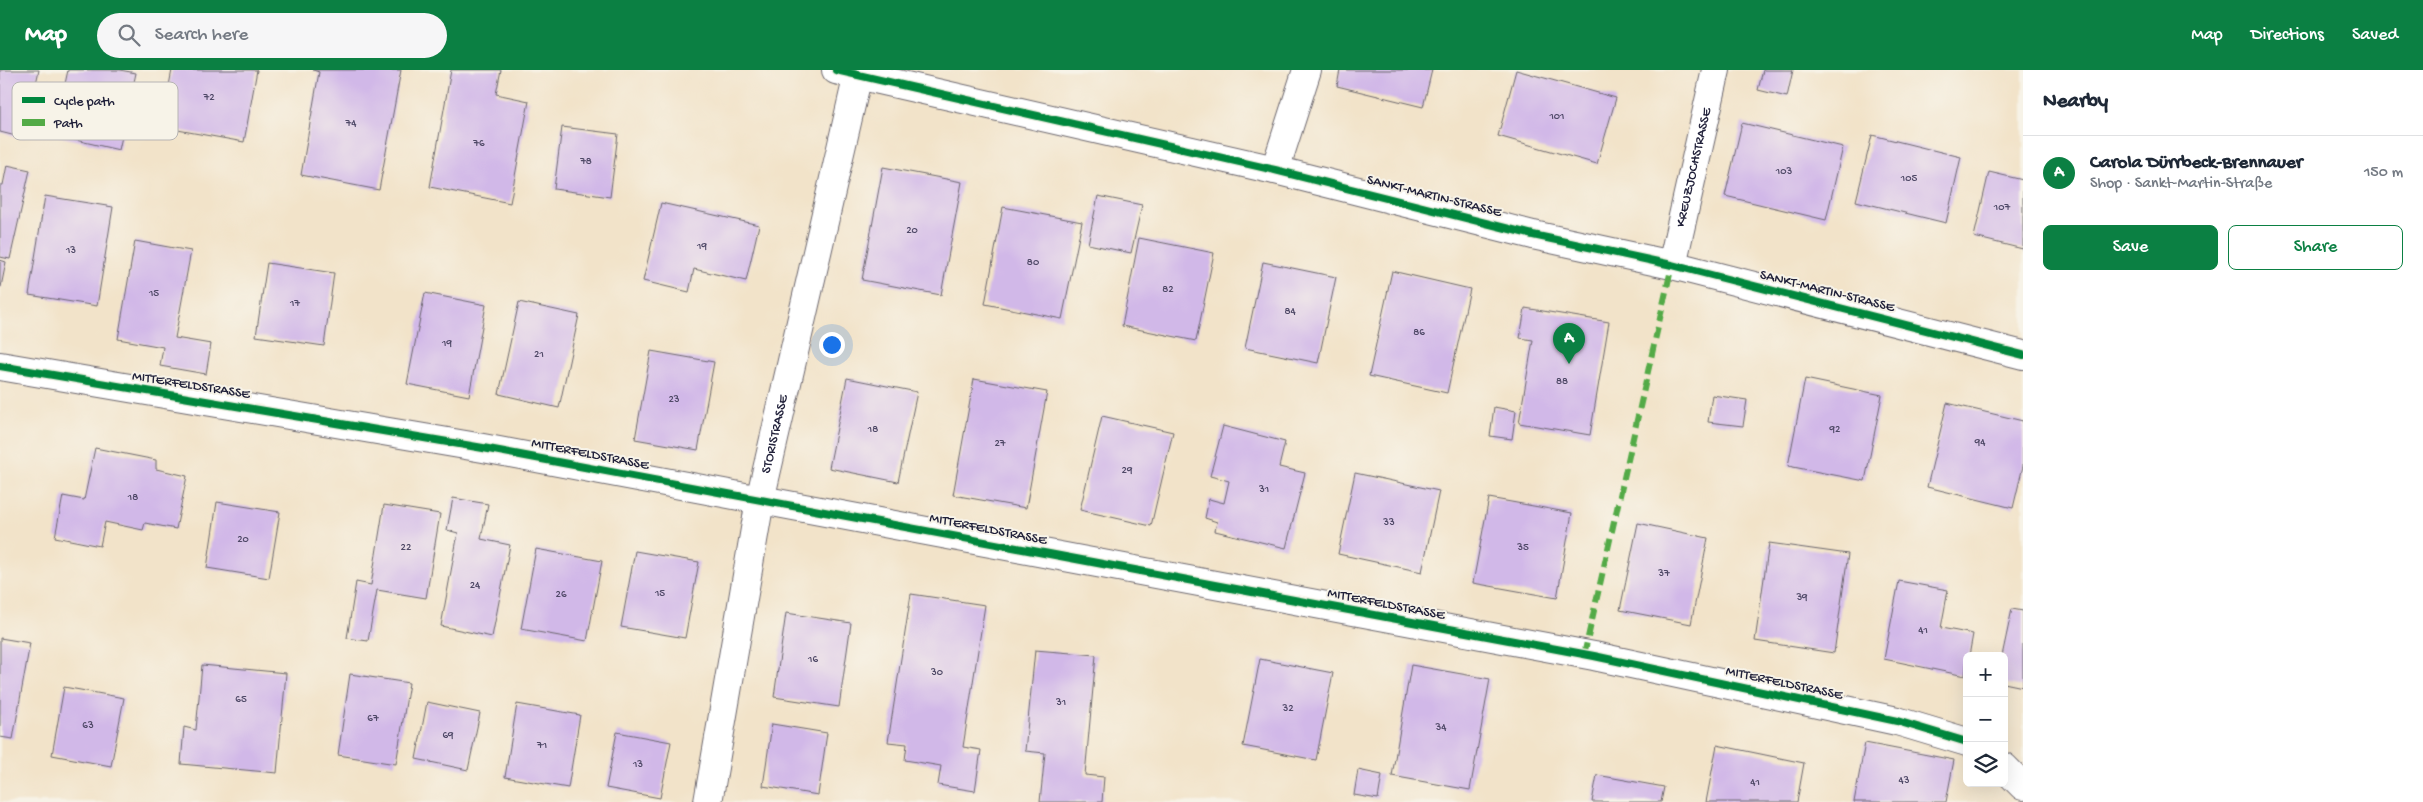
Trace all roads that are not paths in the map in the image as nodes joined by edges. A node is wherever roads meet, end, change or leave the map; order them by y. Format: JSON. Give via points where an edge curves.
{"nodes":[{"id":1,"x":1307,"y":70,"type":"edge"},
{"id":2,"x":1716,"y":70,"type":"edge"},
{"id":3,"x":851,"y":71,"type":"edge"},
{"id":4,"x":1275,"y":170,"type":"junction"},
{"id":5,"x":1672,"y":265,"type":"junction"},
{"id":6,"x":2023,"y":355,"type":"edge"},
{"id":7,"x":0,"y":366,"type":"edge"},
{"id":8,"x":760,"y":500,"type":"junction"},
{"id":9,"x":1963,"y":741,"type":"edge"},
{"id":10,"x":2008,"y":771,"type":"edge"},
{"id":11,"x":2023,"y":786,"type":"edge"},
{"id":12,"x":708,"y":802,"type":"edge"}],
"edges":[{"from":1,"to":4,"type":"street"},
{"from":2,"to":5,"type":"street","name":"KREUZJOCHSTRASSE"},
{"from":3,"to":4,"type":"street","name":"SANKT-MARTIN-STRASSE"},
{"from":3,"to":8,"type":"street","name":"STORISTRASSE"},
{"from":4,"to":5,"type":"street","name":"SANKT-MARTIN-STRASSE","via":[[1533,235]]},
{"from":5,"to":6,"type":"street","name":"SANKT-MARTIN-STRASSE"},
{"from":7,"to":8,"type":"street","name":"MITTERFELDSTRASSE","via":[[483,448]]},
{"from":8,"to":9,"type":"street","name":"MITTERFELDSTRASSE","via":[[1594,656],[1897,721]]},
{"from":8,"to":12,"type":"street","name":"STORISTRASSE"},
{"from":10,"to":11,"type":"street"}]}
